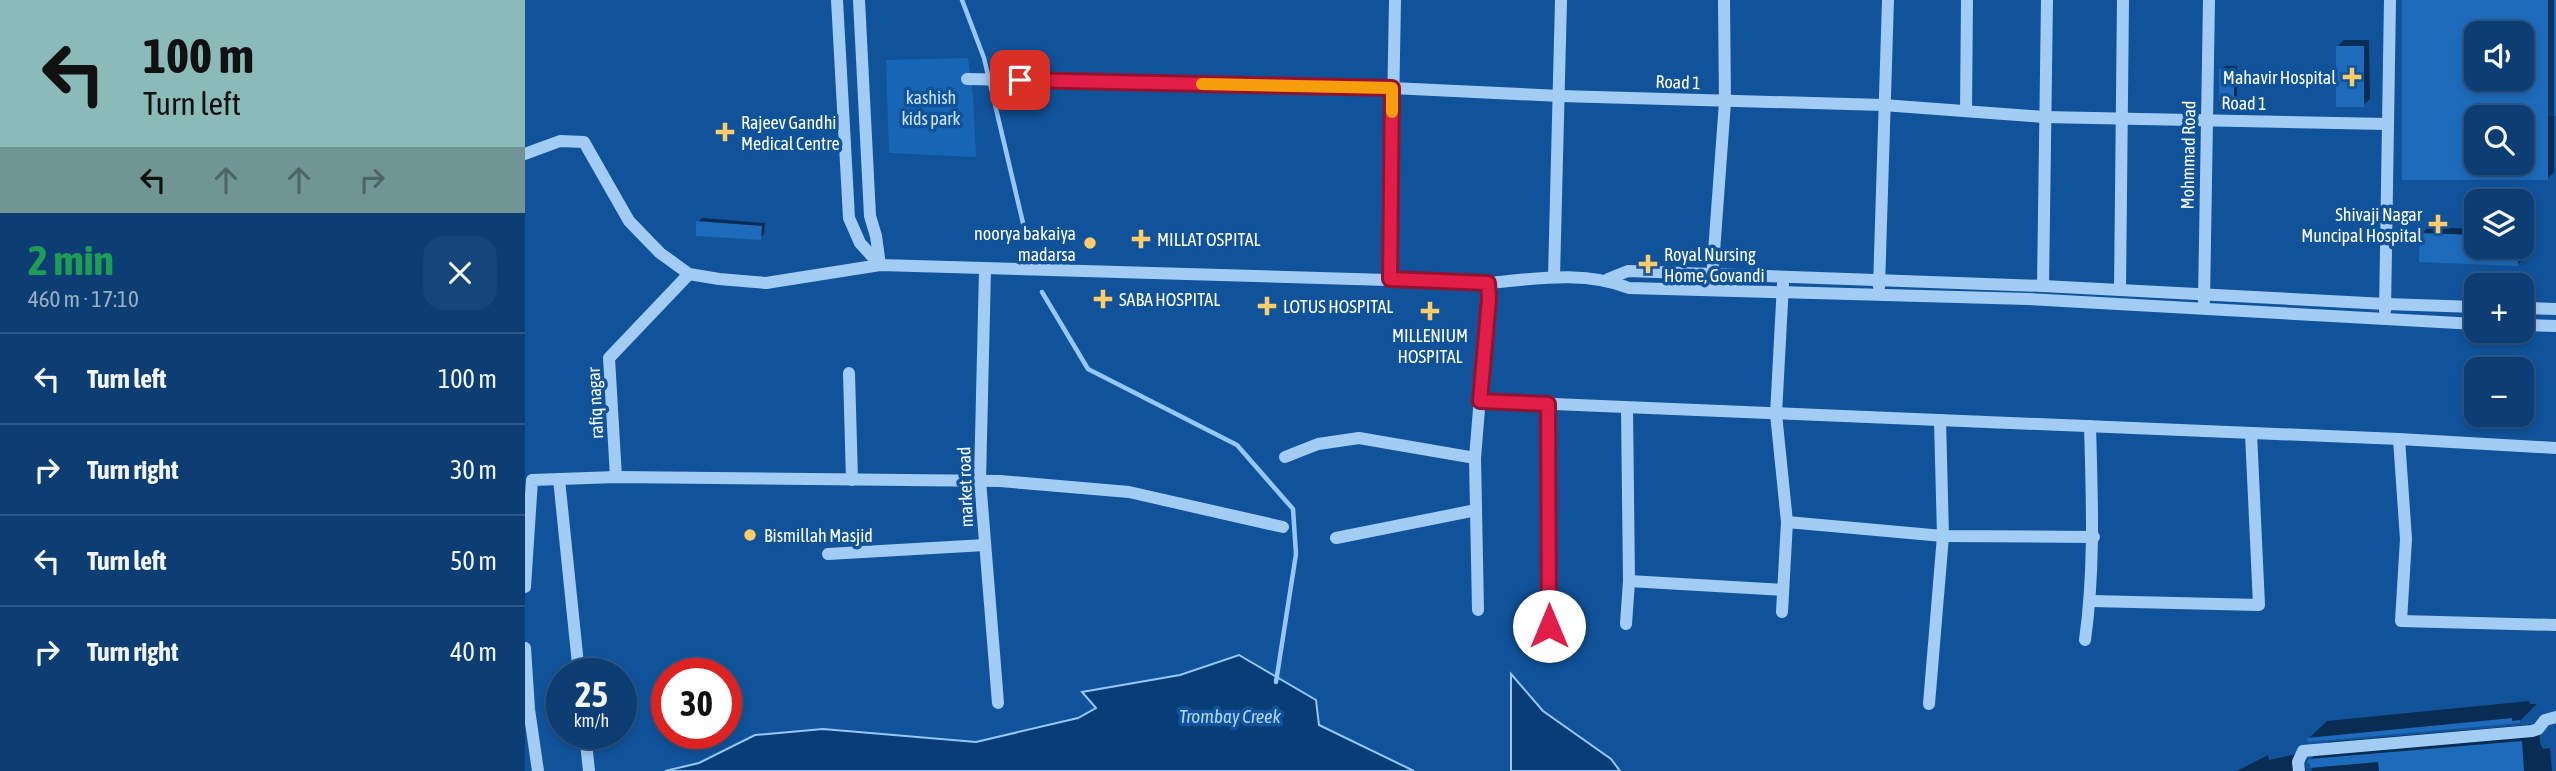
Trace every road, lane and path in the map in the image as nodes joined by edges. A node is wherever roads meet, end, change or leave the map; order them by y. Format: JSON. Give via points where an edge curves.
{"nodes":[{"id":1,"x":837,"y":0,"type":"edge"},
{"id":2,"x":859,"y":0,"type":"edge"},
{"id":3,"x":1395,"y":0,"type":"edge"},
{"id":4,"x":1561,"y":0,"type":"edge"},
{"id":5,"x":1724,"y":0,"type":"edge"},
{"id":6,"x":1888,"y":0,"type":"edge"},
{"id":7,"x":1967,"y":0,"type":"edge"},
{"id":8,"x":2047,"y":0,"type":"edge"},
{"id":9,"x":2123,"y":0,"type":"edge"},
{"id":10,"x":2209,"y":0,"type":"edge"},
{"id":11,"x":2390,"y":0,"type":"edge"},
{"id":12,"x":967,"y":79,"type":"dead end"},
{"id":13,"x":1392,"y":88,"type":"junction"},
{"id":14,"x":1560,"y":96,"type":"junction"},
{"id":15,"x":1725,"y":102,"type":"junction"},
{"id":16,"x":1884,"y":106,"type":"junction"},
{"id":17,"x":1966,"y":111,"type":"junction"},
{"id":18,"x":2044,"y":117,"type":"junction"},
{"id":19,"x":2123,"y":118,"type":"junction"},
{"id":20,"x":2206,"y":120,"type":"junction"},
{"id":21,"x":2387,"y":124,"type":"junction"},
{"id":22,"x":525,"y":154,"type":"edge"},
{"id":23,"x":880,"y":265,"type":"junction"},
{"id":24,"x":985,"y":270,"type":"junction"},
{"id":25,"x":689,"y":274,"type":"junction"},
{"id":26,"x":1713,"y":274,"type":"junction"},
{"id":27,"x":1554,"y":277,"type":"junction"},
{"id":28,"x":1783,"y":277,"type":"junction"},
{"id":29,"x":1390,"y":279,"type":"junction"},
{"id":30,"x":1608,"y":279,"type":"junction"},
{"id":31,"x":1879,"y":281,"type":"junction"},
{"id":32,"x":1488,"y":283,"type":"junction"},
{"id":33,"x":2043,"y":286,"type":"junction"},
{"id":34,"x":1712,"y":290,"type":"junction"},
{"id":35,"x":2120,"y":290,"type":"junction"},
{"id":36,"x":1782,"y":292,"type":"junction"},
{"id":37,"x":2204,"y":295,"type":"junction"},
{"id":38,"x":1879,"y":296,"type":"junction"},
{"id":39,"x":2385,"y":304,"type":"junction"},
{"id":40,"x":2464,"y":307,"type":"edge"},
{"id":41,"x":2534,"y":308,"type":"edge"},
{"id":42,"x":2556,"y":309,"type":"edge"},
{"id":43,"x":2203,"y":310,"type":"junction"},
{"id":44,"x":2385,"y":320,"type":"junction"},
{"id":45,"x":2464,"y":323,"type":"edge"},
{"id":46,"x":2534,"y":325,"type":"edge"},
{"id":47,"x":2556,"y":326,"type":"edge"},
{"id":48,"x":849,"y":373,"type":"dead end"},
{"id":49,"x":1480,"y":401,"type":"junction"},
{"id":50,"x":1548,"y":404,"type":"junction"},
{"id":51,"x":1627,"y":408,"type":"junction"},
{"id":52,"x":1776,"y":414,"type":"junction"},
{"id":53,"x":1940,"y":420,"type":"junction"},
{"id":54,"x":2090,"y":426,"type":"junction"},
{"id":55,"x":2251,"y":433,"type":"junction"},
{"id":56,"x":2399,"y":439,"type":"junction"},
{"id":57,"x":2556,"y":448,"type":"edge"},
{"id":58,"x":1285,"y":457,"type":"dead end"},
{"id":59,"x":1475,"y":458,"type":"junction"},
{"id":60,"x":616,"y":477,"type":"junction"},
{"id":61,"x":559,"y":479,"type":"junction"},
{"id":62,"x":852,"y":480,"type":"junction"},
{"id":63,"x":980,"y":480,"type":"junction"},
{"id":64,"x":1476,"y":510,"type":"junction"},
{"id":65,"x":1787,"y":522,"type":"junction"},
{"id":66,"x":1283,"y":527,"type":"dead end"},
{"id":67,"x":1943,"y":536,"type":"junction"},
{"id":68,"x":2094,"y":537,"type":"junction"},
{"id":69,"x":1336,"y":538,"type":"dead end"},
{"id":70,"x":985,"y":545,"type":"junction"},
{"id":71,"x":828,"y":554,"type":"dead end"},
{"id":72,"x":1629,"y":581,"type":"junction"},
{"id":73,"x":525,"y":587,"type":"edge"},
{"id":74,"x":1783,"y":590,"type":"junction"},
{"id":75,"x":2091,"y":601,"type":"junction"},
{"id":76,"x":1478,"y":610,"type":"dead end"},
{"id":77,"x":1781,"y":612,"type":"dead end"},
{"id":78,"x":1626,"y":624,"type":"dead end"},
{"id":79,"x":2556,"y":625,"type":"edge"},
{"id":80,"x":1549,"y":626,"type":"dead end"},
{"id":81,"x":2085,"y":639,"type":"dead end"},
{"id":82,"x":525,"y":648,"type":"edge"},
{"id":83,"x":577,"y":658,"type":"edge"},
{"id":84,"x":998,"y":704,"type":"dead end"},
{"id":85,"x":1929,"y":704,"type":"dead end"},
{"id":86,"x":2556,"y":717,"type":"edge"},
{"id":87,"x":587,"y":749,"type":"edge"},
{"id":88,"x":538,"y":771,"type":"edge"},
{"id":89,"x":589,"y":771,"type":"edge"},
{"id":90,"x":2299,"y":771,"type":"edge"}],
"edges":[{"from":1,"to":23,"type":"street","via":[[849,218],[860,243]]},
{"from":2,"to":23,"type":"street","via":[[870,216]]},
{"from":3,"to":13,"type":"street"},
{"from":4,"to":14,"type":"street"},
{"from":5,"to":15,"type":"street"},
{"from":6,"to":16,"type":"street"},
{"from":7,"to":17,"type":"street"},
{"from":8,"to":18,"type":"street"},
{"from":9,"to":19,"type":"street"},
{"from":10,"to":20,"type":"street","name":"Mohmmad Road"},
{"from":11,"to":21,"type":"street"},
{"from":12,"to":13,"type":"street","name":"Road 1"},
{"from":13,"to":14,"type":"street","name":"Road 1"},
{"from":13,"to":29,"type":"street"},
{"from":14,"to":15,"type":"street","name":"Road 1"},
{"from":14,"to":27,"type":"street"},
{"from":15,"to":16,"type":"street","name":"Road 1"},
{"from":15,"to":26,"type":"street"},
{"from":16,"to":17,"type":"street","name":"Road 1"},
{"from":16,"to":31,"type":"street"},
{"from":17,"to":18,"type":"street","name":"Road 1"},
{"from":18,"to":19,"type":"street","name":"Road 1"},
{"from":18,"to":33,"type":"street"},
{"from":19,"to":20,"type":"street","name":"Road 1"},
{"from":19,"to":35,"type":"street"},
{"from":20,"to":21,"type":"street","name":"Road 1"},
{"from":20,"to":37,"type":"street","name":"Mohmmad Road"},
{"from":21,"to":39,"type":"street"},
{"from":22,"to":25,"type":"street","via":[[560,141],[584,142],[629,221]]},
{"from":23,"to":24,"type":"street"},
{"from":23,"to":25,"type":"street","via":[[766,283]]},
{"from":24,"to":29,"type":"street"},
{"from":24,"to":63,"type":"street","name":"market road"},
{"from":25,"to":60,"type":"street","name":"rafiq nagar","via":[[609,358]]},
{"from":26,"to":28,"type":"street"},
{"from":26,"to":30,"type":"street","via":[[1628,271]]},
{"from":26,"to":34,"type":"street"},
{"from":27,"to":30,"type":"street"},
{"from":27,"to":32,"type":"street"},
{"from":28,"to":31,"type":"street"},
{"from":28,"to":36,"type":"street"},
{"from":29,"to":32,"type":"street"},
{"from":30,"to":34,"type":"street","via":[[1629,288]]},
{"from":31,"to":33,"type":"street"},
{"from":31,"to":38,"type":"street"},
{"from":32,"to":49,"type":"street"},
{"from":33,"to":35,"type":"street"},
{"from":34,"to":36,"type":"street"},
{"from":35,"to":37,"type":"street"},
{"from":36,"to":38,"type":"street"},
{"from":36,"to":52,"type":"street"},
{"from":37,"to":39,"type":"street"},
{"from":37,"to":43,"type":"street","name":"Mohmmad Road"},
{"from":38,"to":43,"type":"street"},
{"from":39,"to":40,"type":"street"},
{"from":39,"to":44,"type":"street"},
{"from":41,"to":42,"type":"street"},
{"from":43,"to":44,"type":"street"},
{"from":44,"to":45,"type":"street"},
{"from":46,"to":47,"type":"street"},
{"from":48,"to":62,"type":"street"},
{"from":49,"to":50,"type":"street"},
{"from":49,"to":59,"type":"street"},
{"from":50,"to":51,"type":"street"},
{"from":50,"to":80,"type":"street"},
{"from":51,"to":52,"type":"street"},
{"from":51,"to":72,"type":"street"},
{"from":52,"to":53,"type":"street"},
{"from":52,"to":65,"type":"street"},
{"from":53,"to":54,"type":"street"},
{"from":53,"to":67,"type":"street"},
{"from":54,"to":55,"type":"street"},
{"from":54,"to":68,"type":"street"},
{"from":55,"to":56,"type":"street"},
{"from":55,"to":75,"type":"street","via":[[2259,605]]},
{"from":56,"to":57,"type":"street"},
{"from":56,"to":79,"type":"street","via":[[2406,539],[2401,621]]},
{"from":58,"to":59,"type":"street","via":[[1349,438]]},
{"from":59,"to":64,"type":"street"},
{"from":60,"to":61,"type":"street"},
{"from":60,"to":62,"type":"street"},
{"from":61,"to":73,"type":"street","via":[[532,480]]},
{"from":61,"to":83,"type":"street"},
{"from":62,"to":63,"type":"street"},
{"from":63,"to":66,"type":"street","via":[[1129,492]]},
{"from":63,"to":70,"type":"street","name":"market road"},
{"from":64,"to":69,"type":"street"},
{"from":64,"to":76,"type":"street"},
{"from":65,"to":67,"type":"street"},
{"from":65,"to":74,"type":"street"},
{"from":67,"to":68,"type":"street"},
{"from":67,"to":85,"type":"street"},
{"from":68,"to":75,"type":"street"},
{"from":70,"to":71,"type":"street"},
{"from":70,"to":84,"type":"street","name":"market road"},
{"from":72,"to":74,"type":"street"},
{"from":72,"to":78,"type":"street"},
{"from":74,"to":77,"type":"street"},
{"from":75,"to":81,"type":"street"},
{"from":82,"to":88,"type":"street"},
{"from":86,"to":90,"type":"street","via":[[2532,731],[2303,751]]},
{"from":87,"to":89,"type":"street"}]}
